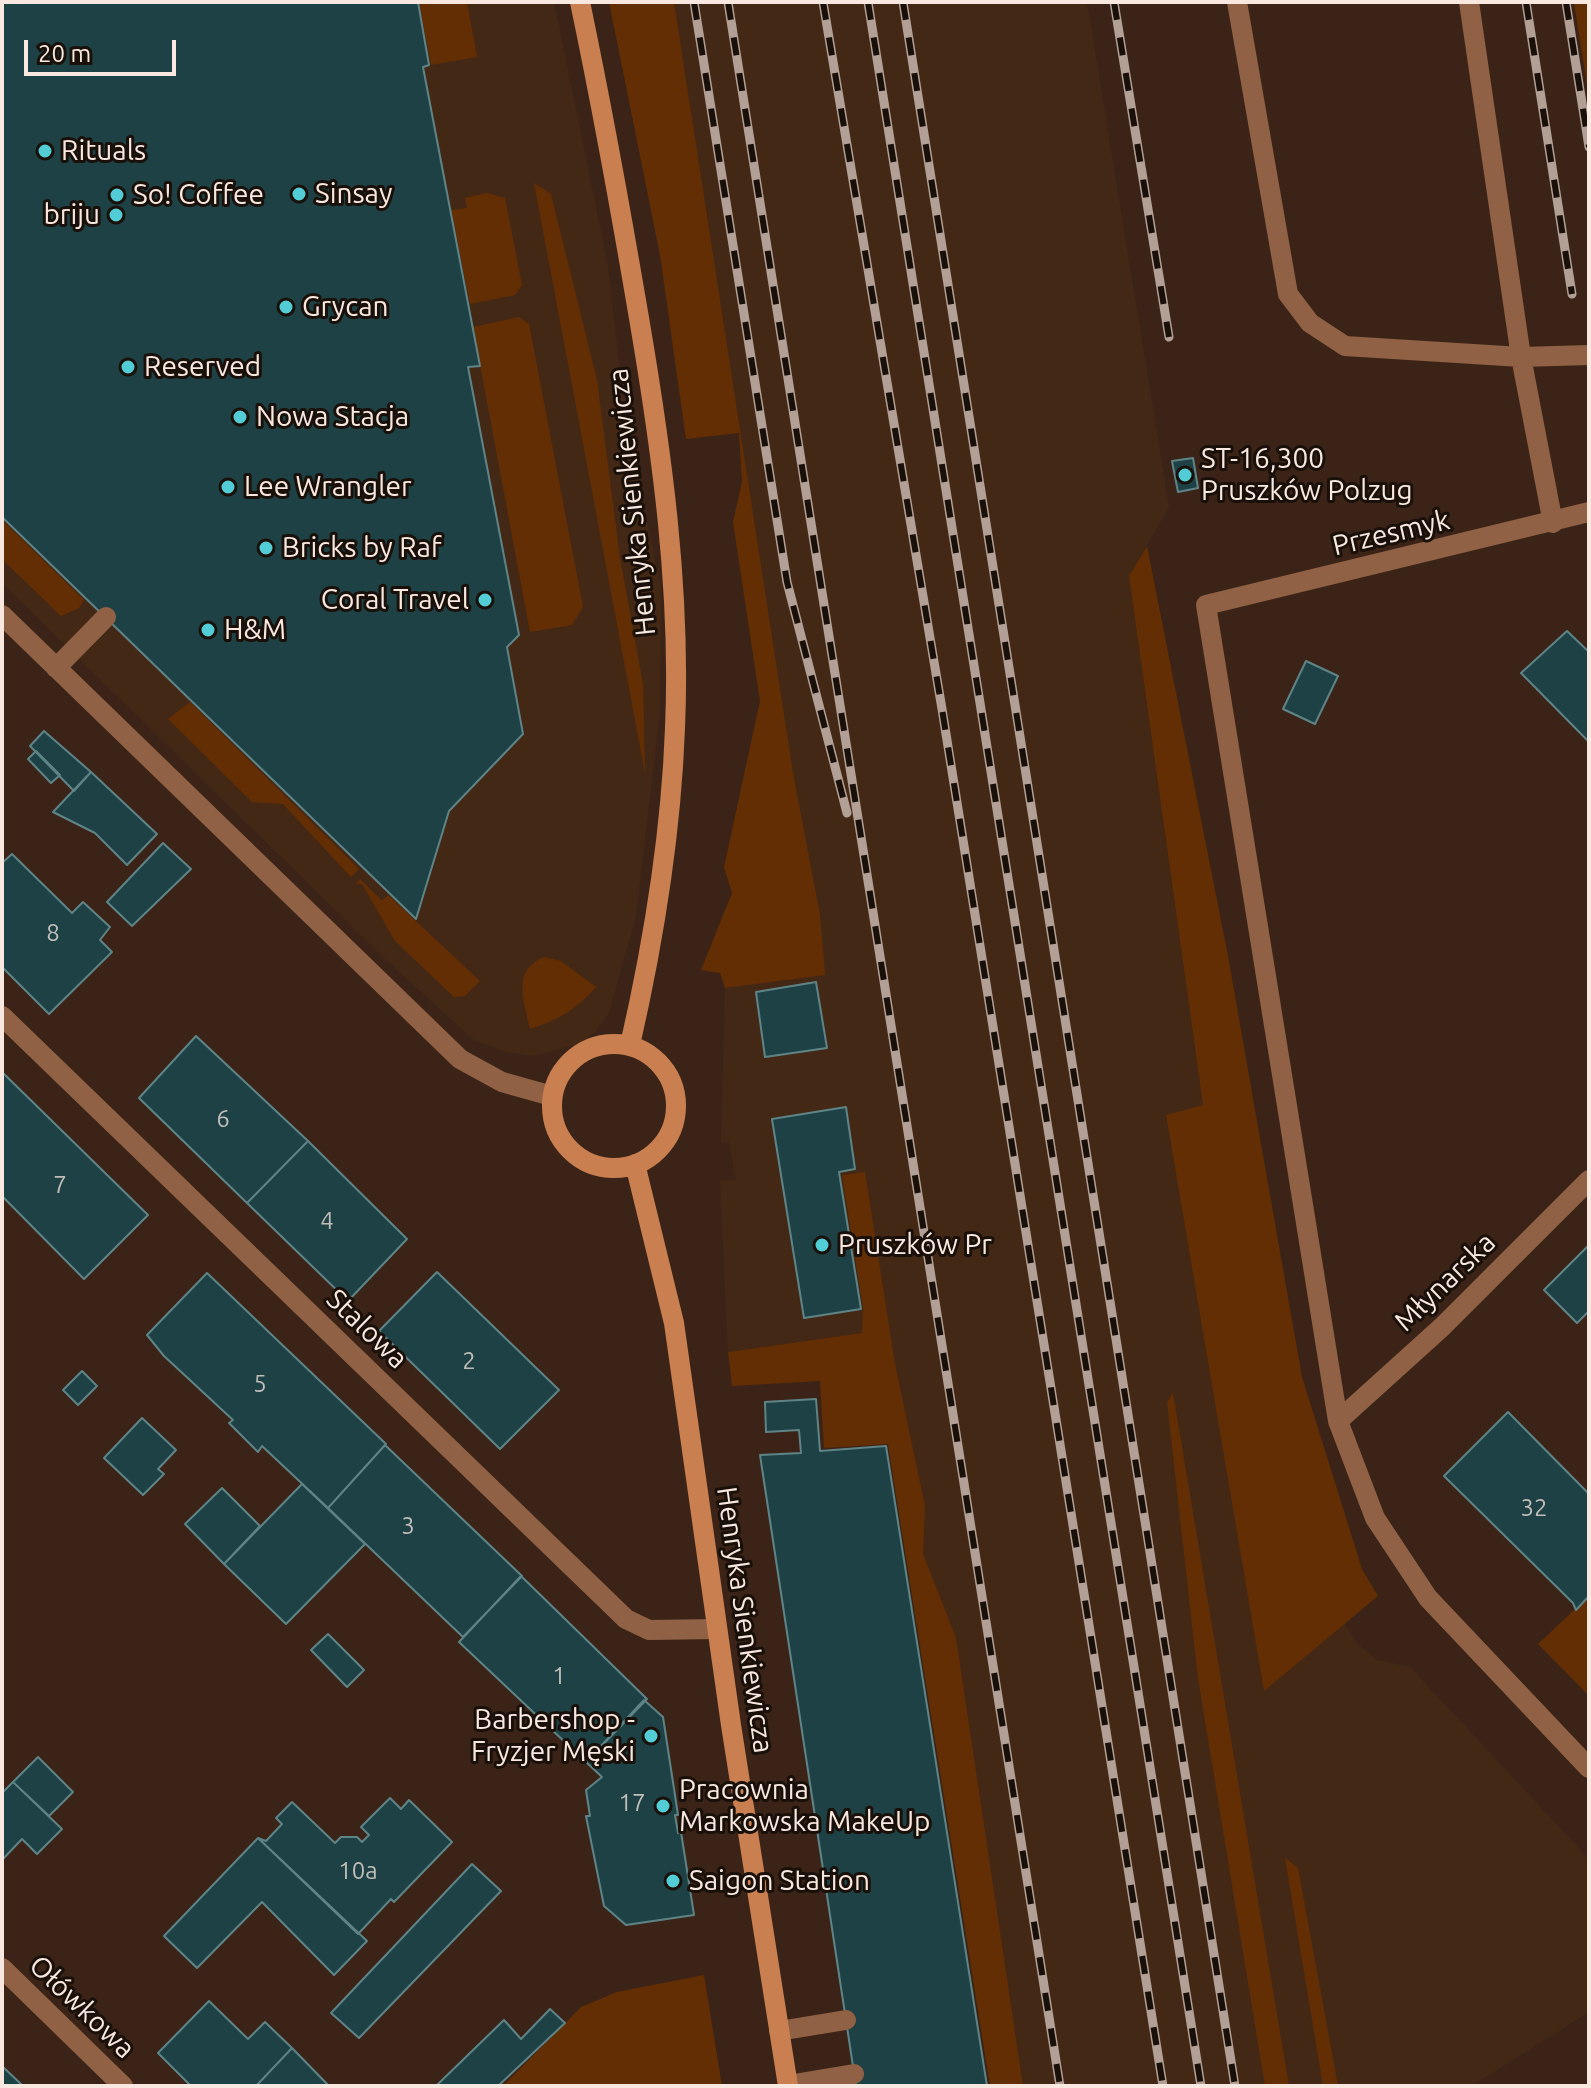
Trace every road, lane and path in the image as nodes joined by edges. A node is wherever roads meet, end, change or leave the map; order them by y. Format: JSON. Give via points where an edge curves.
{"nodes":[{"id":1,"x":580,"y":2,"type":"edge"},
{"id":2,"x":1237,"y":2,"type":"edge"},
{"id":3,"x":1469,"y":2,"type":"edge"},
{"id":4,"x":1589,"y":355,"type":"edge"},
{"id":5,"x":1521,"y":357,"type":"junction"},
{"id":6,"x":1589,"y":512,"type":"edge"},
{"id":7,"x":1553,"y":523,"type":"junction"},
{"id":8,"x":2,"y":615,"type":"edge"},
{"id":9,"x":106,"y":617,"type":"dead end"},
{"id":10,"x":56,"y":668,"type":"junction"},
{"id":11,"x":2,"y":1016,"type":"edge"},
{"id":12,"x":630,"y":1045,"type":"junction"},
{"id":13,"x":552,"y":1096,"type":"junction"},
{"id":14,"x":635,"y":1164,"type":"junction"},
{"id":15,"x":1589,"y":1180,"type":"edge"},
{"id":16,"x":1338,"y":1421,"type":"junction"},
{"id":17,"x":717,"y":1629,"type":"junction"},
{"id":18,"x":1589,"y":1768,"type":"edge"},
{"id":19,"x":2,"y":1968,"type":"edge"},
{"id":20,"x":846,"y":2020,"type":"dead end"},
{"id":21,"x":779,"y":2031,"type":"junction"},
{"id":22,"x":854,"y":2074,"type":"dead end"},
{"id":23,"x":123,"y":2086,"type":"edge"},
{"id":24,"x":788,"y":2086,"type":"edge"}],
"edges":[{"from":1,"to":12,"type":"street","name":"Henryka Sienkiewicza","via":[[648,368],[673,577],[676,726],[669,817],[653,942]]},
{"from":2,"to":5,"type":"street","via":[[1288,294],[1310,323],[1345,346]]},
{"from":3,"to":5,"type":"street"},
{"from":4,"to":5,"type":"street"},
{"from":5,"to":7,"type":"street"},
{"from":6,"to":7,"type":"street","name":"Przesmyk"},
{"from":7,"to":16,"type":"street","name":"Przesmyk","via":[[1206,605]]},
{"from":8,"to":10,"type":"street"},
{"from":9,"to":10,"type":"street"},
{"from":10,"to":13,"type":"street","via":[[460,1059],[502,1082]]},
{"from":11,"to":17,"type":"street","name":"Stalowa","via":[[626,1619],[649,1630]]},
{"from":12,"to":13,"type":"street","via":[[609,1043],[571,1060]]},
{"from":12,"to":14,"type":"street","via":[[665,1071],[674,1091],[675,1114],[669,1135],[655,1153]]},
{"from":13,"to":14,"type":"street","via":[[552,1117],[574,1154],[593,1165]]},
{"from":14,"to":17,"type":"street","name":"Henryka Sienkiewicza","via":[[674,1323]]},
{"from":15,"to":16,"type":"street","name":"Młynarska","via":[[1442,1327]]},
{"from":16,"to":18,"type":"street","via":[[1375,1518],[1428,1598]]},
{"from":17,"to":21,"type":"street","name":"Henryka Sienkiewicza"},
{"from":19,"to":23,"type":"street","name":"Ołówkowa"},
{"from":20,"to":21,"type":"street"},
{"from":21,"to":24,"type":"street","name":"Henryka Sienkiewicza"},
{"from":22,"to":24,"type":"street"}]}
